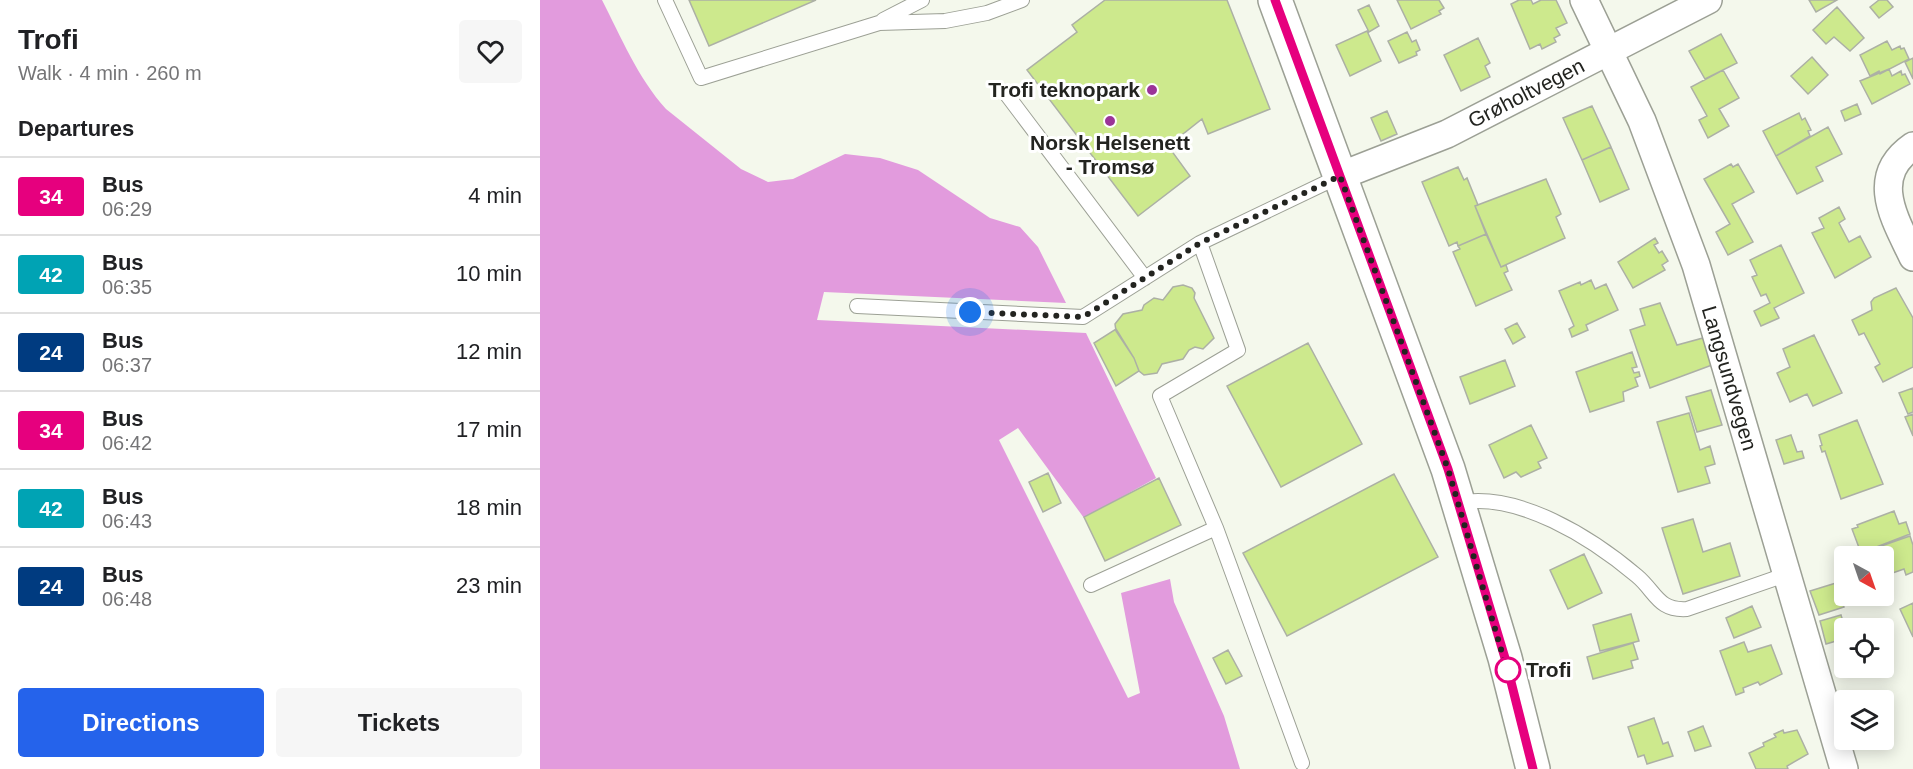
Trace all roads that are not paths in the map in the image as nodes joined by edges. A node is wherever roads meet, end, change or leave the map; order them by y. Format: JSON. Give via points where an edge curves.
{"nodes":[{"id":1,"x":665,"y":0,"type":"edge"},
{"id":2,"x":922,"y":0,"type":"edge"},
{"id":3,"x":1022,"y":0,"type":"edge"},
{"id":4,"x":1275,"y":0,"type":"edge"},
{"id":5,"x":1584,"y":0,"type":"edge"},
{"id":6,"x":1708,"y":0,"type":"edge"},
{"id":7,"x":879,"y":23,"type":"junction"},
{"id":8,"x":1608,"y":52,"type":"junction"},
{"id":9,"x":1004,"y":91,"type":"dead end"},
{"id":10,"x":1913,"y":146,"type":"edge"},
{"id":11,"x":1340,"y":176,"type":"junction"},
{"id":12,"x":1200,"y":243,"type":"junction"},
{"id":13,"x":1913,"y":256,"type":"edge"},
{"id":14,"x":1145,"y":278,"type":"junction"},
{"id":15,"x":857,"y":306,"type":"dead end"},
{"id":16,"x":1458,"y":503,"type":"junction"},
{"id":17,"x":1216,"y":528,"type":"junction"},
{"id":18,"x":1788,"y":574,"type":"junction"},
{"id":19,"x":1091,"y":585,"type":"dead end"},
{"id":20,"x":1302,"y":763,"type":"dead end"},
{"id":21,"x":1533,"y":769,"type":"edge"},
{"id":22,"x":1844,"y":769,"type":"edge"}],
"edges":[{"from":1,"to":7,"type":"lane","via":[[701,78]]},
{"from":2,"to":7,"type":"lane"},
{"from":3,"to":7,"type":"lane","via":[[987,13],[945,21]]},
{"from":4,"to":11,"type":"street"},
{"from":5,"to":8,"type":"street","name":"Langsundvegen"},
{"from":6,"to":8,"type":"street","name":"Grøholtvegen"},
{"from":8,"to":11,"type":"street","name":"Grøholtvegen","via":[[1447,134]]},
{"from":8,"to":18,"type":"street","name":"Langsundvegen","via":[[1642,121],[1695,265]]},
{"from":9,"to":14,"type":"lane"},
{"from":10,"to":13,"type":"street","via":[[1895,163],[1887,191]]},
{"from":11,"to":12,"type":"lane"},
{"from":11,"to":16,"type":"street","via":[[1431,419]]},
{"from":12,"to":14,"type":"lane"},
{"from":12,"to":17,"type":"lane","via":[[1238,350],[1160,396]]},
{"from":14,"to":15,"type":"lane","via":[[1083,317]]},
{"from":16,"to":18,"type":"lane","via":[[1505,502],[1539,514],[1608,555],[1671,609],[1688,609]]},
{"from":16,"to":21,"type":"street","via":[[1505,658]]},
{"from":17,"to":19,"type":"lane"},
{"from":17,"to":20,"type":"lane"},
{"from":18,"to":22,"type":"street","name":"Langsundvegen"}]}
